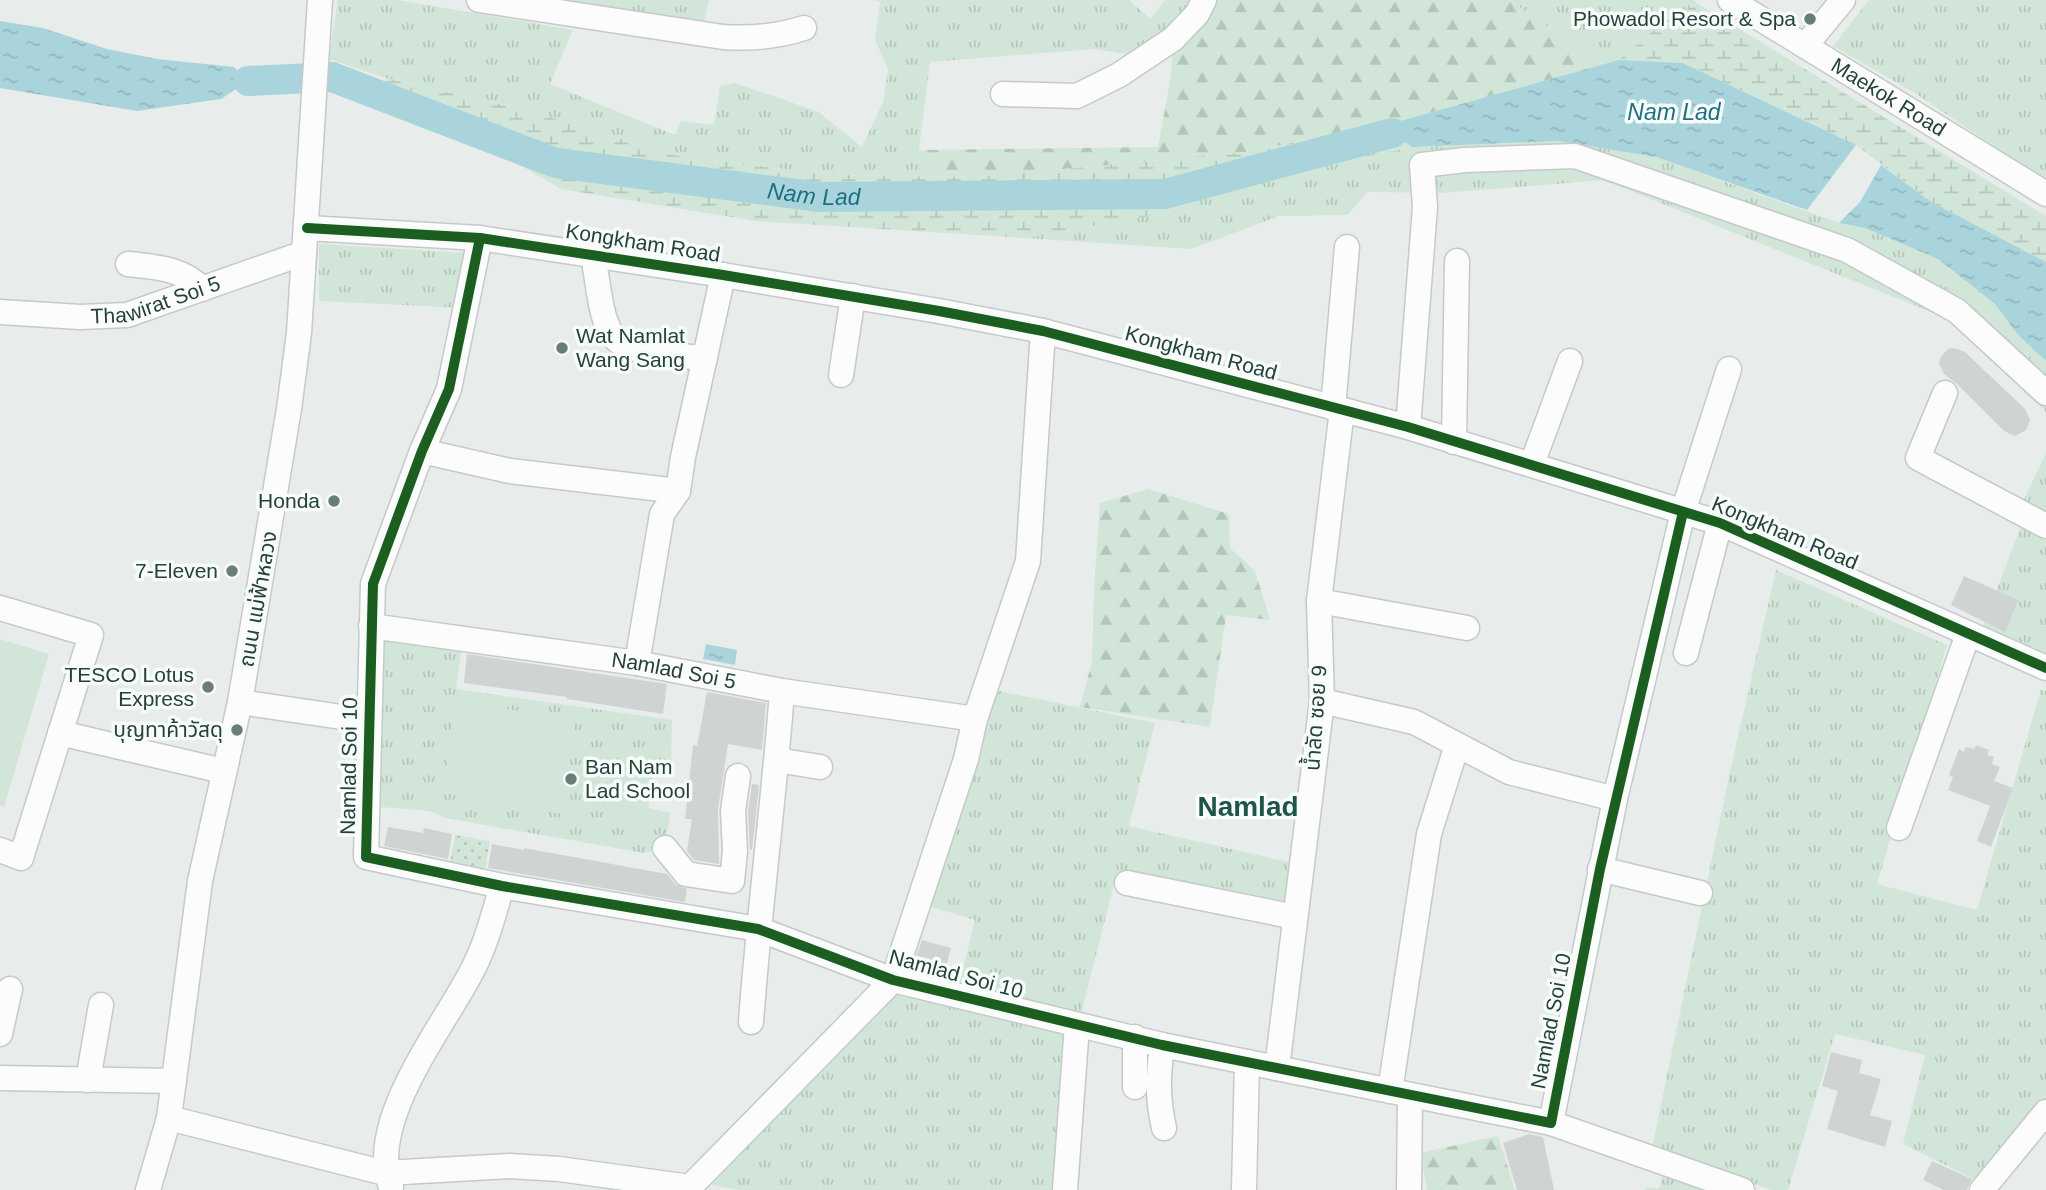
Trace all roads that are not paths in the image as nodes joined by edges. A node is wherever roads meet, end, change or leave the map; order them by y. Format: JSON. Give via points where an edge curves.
{"nodes":[{"id":1,"x":479,"y":0,"type":"edge"},
{"id":2,"x":1204,"y":0,"type":"edge"},
{"id":3,"x":1730,"y":0,"type":"edge"},
{"id":4,"x":1843,"y":0,"type":"edge"},
{"id":5,"x":319,"y":8,"type":"edge"},
{"id":6,"x":804,"y":28,"type":"dead end"},
{"id":7,"x":1805,"y":46,"type":"junction"},
{"id":8,"x":1003,"y":94,"type":"dead end"},
{"id":9,"x":2046,"y":194,"type":"edge"},
{"id":10,"x":307,"y":228,"type":"junction"},
{"id":11,"x":480,"y":238,"type":"junction"},
{"id":12,"x":1347,"y":247,"type":"dead end"},
{"id":13,"x":304,"y":253,"type":"junction"},
{"id":14,"x":1457,"y":261,"type":"dead end"},
{"id":15,"x":128,"y":264,"type":"dead end"},
{"id":16,"x":595,"y":268,"type":"dead end"},
{"id":17,"x":723,"y":275,"type":"junction"},
{"id":18,"x":202,"y":289,"type":"junction"},
{"id":19,"x":853,"y":296,"type":"junction"},
{"id":20,"x":0,"y":312,"type":"edge"},
{"id":21,"x":1043,"y":331,"type":"junction"},
{"id":22,"x":705,"y":358,"type":"junction"},
{"id":23,"x":1570,"y":361,"type":"dead end"},
{"id":24,"x":1729,"y":369,"type":"dead end"},
{"id":25,"x":841,"y":375,"type":"dead end"},
{"id":26,"x":1945,"y":393,"type":"dead end"},
{"id":27,"x":2046,"y":393,"type":"edge"},
{"id":28,"x":1338,"y":409,"type":"junction"},
{"id":29,"x":1408,"y":427,"type":"junction"},
{"id":30,"x":1454,"y":442,"type":"junction"},
{"id":31,"x":422,"y":451,"type":"junction"},
{"id":32,"x":1532,"y":464,"type":"junction"},
{"id":33,"x":678,"y":491,"type":"junction"},
{"id":34,"x":1683,"y":512,"type":"junction"},
{"id":35,"x":1720,"y":523,"type":"junction"},
{"id":36,"x":2046,"y":526,"type":"edge"},
{"id":37,"x":1319,"y":601,"type":"junction"},
{"id":38,"x":0,"y":608,"type":"edge"},
{"id":39,"x":371,"y":626,"type":"junction"},
{"id":40,"x":1467,"y":628,"type":"dead end"},
{"id":41,"x":1968,"y":634,"type":"junction"},
{"id":42,"x":1686,"y":653,"type":"dead end"},
{"id":43,"x":637,"y":663,"type":"junction"},
{"id":44,"x":2046,"y":668,"type":"edge"},
{"id":45,"x":782,"y":691,"type":"junction"},
{"id":46,"x":1322,"y":701,"type":"junction"},
{"id":47,"x":240,"y":702,"type":"junction"},
{"id":48,"x":975,"y":719,"type":"junction"},
{"id":49,"x":369,"y":721,"type":"junction"},
{"id":50,"x":60,"y":733,"type":"junction"},
{"id":51,"x":1457,"y":745,"type":"junction"},
{"id":52,"x":777,"y":760,"type":"junction"},
{"id":53,"x":820,"y":767,"type":"dead end"},
{"id":54,"x":223,"y":771,"type":"junction"},
{"id":55,"x":738,"y":776,"type":"dead end"},
{"id":56,"x":1615,"y":799,"type":"junction"},
{"id":57,"x":1899,"y":828,"type":"dead end"},
{"id":58,"x":665,"y":848,"type":"dead end"},
{"id":59,"x":0,"y":850,"type":"edge"},
{"id":60,"x":1600,"y":869,"type":"junction"},
{"id":61,"x":1128,"y":883,"type":"dead end"},
{"id":62,"x":502,"y":886,"type":"junction"},
{"id":63,"x":1700,"y":893,"type":"dead end"},
{"id":64,"x":1295,"y":917,"type":"junction"},
{"id":65,"x":758,"y":929,"type":"junction"},
{"id":66,"x":893,"y":980,"type":"junction"},
{"id":67,"x":10,"y":989,"type":"dead end"},
{"id":68,"x":101,"y":1005,"type":"dead end"},
{"id":69,"x":751,"y":1021,"type":"dead end"},
{"id":70,"x":1077,"y":1025,"type":"junction"},
{"id":71,"x":0,"y":1034,"type":"edge"},
{"id":72,"x":1135,"y":1037,"type":"junction"},
{"id":73,"x":1162,"y":1045,"type":"junction"},
{"id":74,"x":1247,"y":1062,"type":"junction"},
{"id":75,"x":1276,"y":1068,"type":"junction"},
{"id":76,"x":0,"y":1078,"type":"edge"},
{"id":77,"x":88,"y":1080,"type":"junction"},
{"id":78,"x":174,"y":1081,"type":"junction"},
{"id":79,"x":1136,"y":1087,"type":"dead end"},
{"id":80,"x":1400,"y":1093,"type":"junction"},
{"id":81,"x":2046,"y":1112,"type":"edge"},
{"id":82,"x":169,"y":1118,"type":"junction"},
{"id":83,"x":1550,"y":1123,"type":"junction"},
{"id":84,"x":1164,"y":1128,"type":"dead end"},
{"id":85,"x":388,"y":1182,"type":"edge"},
{"id":86,"x":701,"y":1188,"type":"edge"},
{"id":87,"x":148,"y":1190,"type":"edge"},
{"id":88,"x":1065,"y":1190,"type":"edge"},
{"id":89,"x":1244,"y":1190,"type":"edge"},
{"id":90,"x":1409,"y":1190,"type":"edge"},
{"id":91,"x":1742,"y":1190,"type":"edge"},
{"id":92,"x":1982,"y":1190,"type":"edge"}],
"edges":[{"from":1,"to":6,"type":"street","via":[[723,37],[770,37]]},
{"from":2,"to":8,"type":"street","via":[[1173,40],[1077,96]]},
{"from":3,"to":7,"type":"street","name":"Maekok Road"},
{"from":4,"to":7,"type":"street"},
{"from":5,"to":10,"type":"street","name":"ถนน แม่ฟ้าหลวง"},
{"from":7,"to":9,"type":"street","name":"Maekok Road"},
{"from":10,"to":11,"type":"street","name":"Kongkham Road"},
{"from":10,"to":13,"type":"street","name":"ถนน แม่ฟ้าหลวง"},
{"from":11,"to":17,"type":"street","name":"Kongkham Road"},
{"from":11,"to":31,"type":"street","name":"Namlad Soi 10","via":[[449,389]]},
{"from":12,"to":28,"type":"street","name":"น้ำลัด ซอย 9"},
{"from":13,"to":18,"type":"street","name":"Thawirat Soi 5"},
{"from":13,"to":47,"type":"street","name":"ถนน แม่ฟ้าหลวง","via":[[293,383]]},
{"from":14,"to":30,"type":"street"},
{"from":15,"to":18,"type":"street","via":[[177,272]]},
{"from":16,"to":22,"type":"street","via":[[603,313],[618,342],[649,352]]},
{"from":17,"to":19,"type":"street","name":"Kongkham Road"},
{"from":17,"to":22,"type":"street"},
{"from":18,"to":20,"type":"street","name":"Thawirat Soi 5","via":[[127,315]]},
{"from":19,"to":21,"type":"street","name":"Kongkham Road"},
{"from":19,"to":25,"type":"street"},
{"from":21,"to":28,"type":"street","name":"Kongkham Road"},
{"from":21,"to":48,"type":"street","via":[[1028,561]]},
{"from":22,"to":33,"type":"street"},
{"from":23,"to":32,"type":"street"},
{"from":24,"to":34,"type":"street","name":"Namlad Soi 10"},
{"from":26,"to":36,"type":"street","via":[[1918,458]]},
{"from":27,"to":29,"type":"street","via":[[1957,311],[1847,250],[1575,156],[1465,160],[1422,165],[1425,207]]},
{"from":28,"to":29,"type":"street","name":"Kongkham Road"},
{"from":28,"to":37,"type":"street","name":"น้ำลัด ซอย 9"},
{"from":29,"to":30,"type":"street","name":"Kongkham Road"},
{"from":30,"to":32,"type":"street","name":"Kongkham Road"},
{"from":31,"to":33,"type":"street","via":[[510,471]]},
{"from":31,"to":39,"type":"street","name":"Namlad Soi 10","via":[[373,584]]},
{"from":32,"to":34,"type":"street","name":"Kongkham Road"},
{"from":33,"to":43,"type":"street","via":[[662,514]]},
{"from":34,"to":35,"type":"street","name":"Kongkham Road"},
{"from":34,"to":56,"type":"street","name":"Namlad Soi 10"},
{"from":35,"to":41,"type":"street","name":"Kongkham Road"},
{"from":35,"to":42,"type":"street"},
{"from":37,"to":40,"type":"street"},
{"from":37,"to":46,"type":"street","name":"น้ำลัด ซอย 9"},
{"from":38,"to":50,"type":"street","via":[[91,635]]},
{"from":39,"to":43,"type":"street","name":"Namlad Soi 5"},
{"from":39,"to":49,"type":"street","name":"Namlad Soi 10"},
{"from":41,"to":44,"type":"street","name":"Kongkham Road"},
{"from":41,"to":57,"type":"street"},
{"from":43,"to":45,"type":"street","name":"Namlad Soi 5"},
{"from":45,"to":48,"type":"street","name":"Namlad Soi 5"},
{"from":45,"to":52,"type":"street"},
{"from":46,"to":51,"type":"street","via":[[1414,722]]},
{"from":46,"to":64,"type":"street","name":"น้ำลัด ซอย 9"},
{"from":47,"to":49,"type":"street"},
{"from":47,"to":54,"type":"street","name":"ถนน แม่ฟ้าหลวง"},
{"from":48,"to":66,"type":"street"},
{"from":49,"to":62,"type":"street","name":"Namlad Soi 10","via":[[366,858]]},
{"from":50,"to":54,"type":"street"},
{"from":50,"to":59,"type":"street","via":[[21,858]]},
{"from":51,"to":56,"type":"street","via":[[1509,772]]},
{"from":51,"to":80,"type":"street","via":[[1429,834]]},
{"from":52,"to":53,"type":"street"},
{"from":52,"to":65,"type":"street"},
{"from":54,"to":78,"type":"street","name":"ถนน แม่ฟ้าหลวง","via":[[200,881]]},
{"from":55,"to":58,"type":"street","via":[[732,881],[686,873]]},
{"from":56,"to":60,"type":"street","name":"Namlad Soi 10"},
{"from":60,"to":63,"type":"street"},
{"from":60,"to":83,"type":"street","name":"Namlad Soi 10"},
{"from":61,"to":64,"type":"street"},
{"from":62,"to":65,"type":"street","name":"Namlad Soi 10"},
{"from":62,"to":85,"type":"street","via":[[474,968],[410,1079],[391,1128],[385,1151]]},
{"from":64,"to":75,"type":"street","name":"น้ำลัด ซอย 9"},
{"from":65,"to":66,"type":"street","name":"Namlad Soi 10"},
{"from":65,"to":69,"type":"street"},
{"from":66,"to":70,"type":"street","name":"Namlad Soi 10"},
{"from":66,"to":86,"type":"street"},
{"from":67,"to":71,"type":"street"},
{"from":68,"to":77,"type":"street"},
{"from":70,"to":72,"type":"street","name":"Namlad Soi 10"},
{"from":70,"to":88,"type":"street"},
{"from":72,"to":73,"type":"street","name":"Namlad Soi 10"},
{"from":72,"to":79,"type":"street"},
{"from":73,"to":74,"type":"street","name":"Namlad Soi 10"},
{"from":73,"to":84,"type":"street","via":[[1157,1082]]},
{"from":74,"to":75,"type":"street","name":"Namlad Soi 10"},
{"from":74,"to":89,"type":"street"},
{"from":75,"to":80,"type":"street","name":"Namlad Soi 10"},
{"from":76,"to":77,"type":"street"},
{"from":77,"to":78,"type":"street"},
{"from":78,"to":82,"type":"street","name":"ถนน แม่ฟ้าหลวง"},
{"from":80,"to":83,"type":"street","name":"Namlad Soi 10"},
{"from":80,"to":90,"type":"street"},
{"from":81,"to":92,"type":"street"},
{"from":82,"to":85,"type":"street"},
{"from":82,"to":87,"type":"street","name":"ถนน แม่ฟ้าหลวง"},
{"from":83,"to":91,"type":"street"},
{"from":85,"to":86,"type":"street","via":[[510,1166]]}]}
